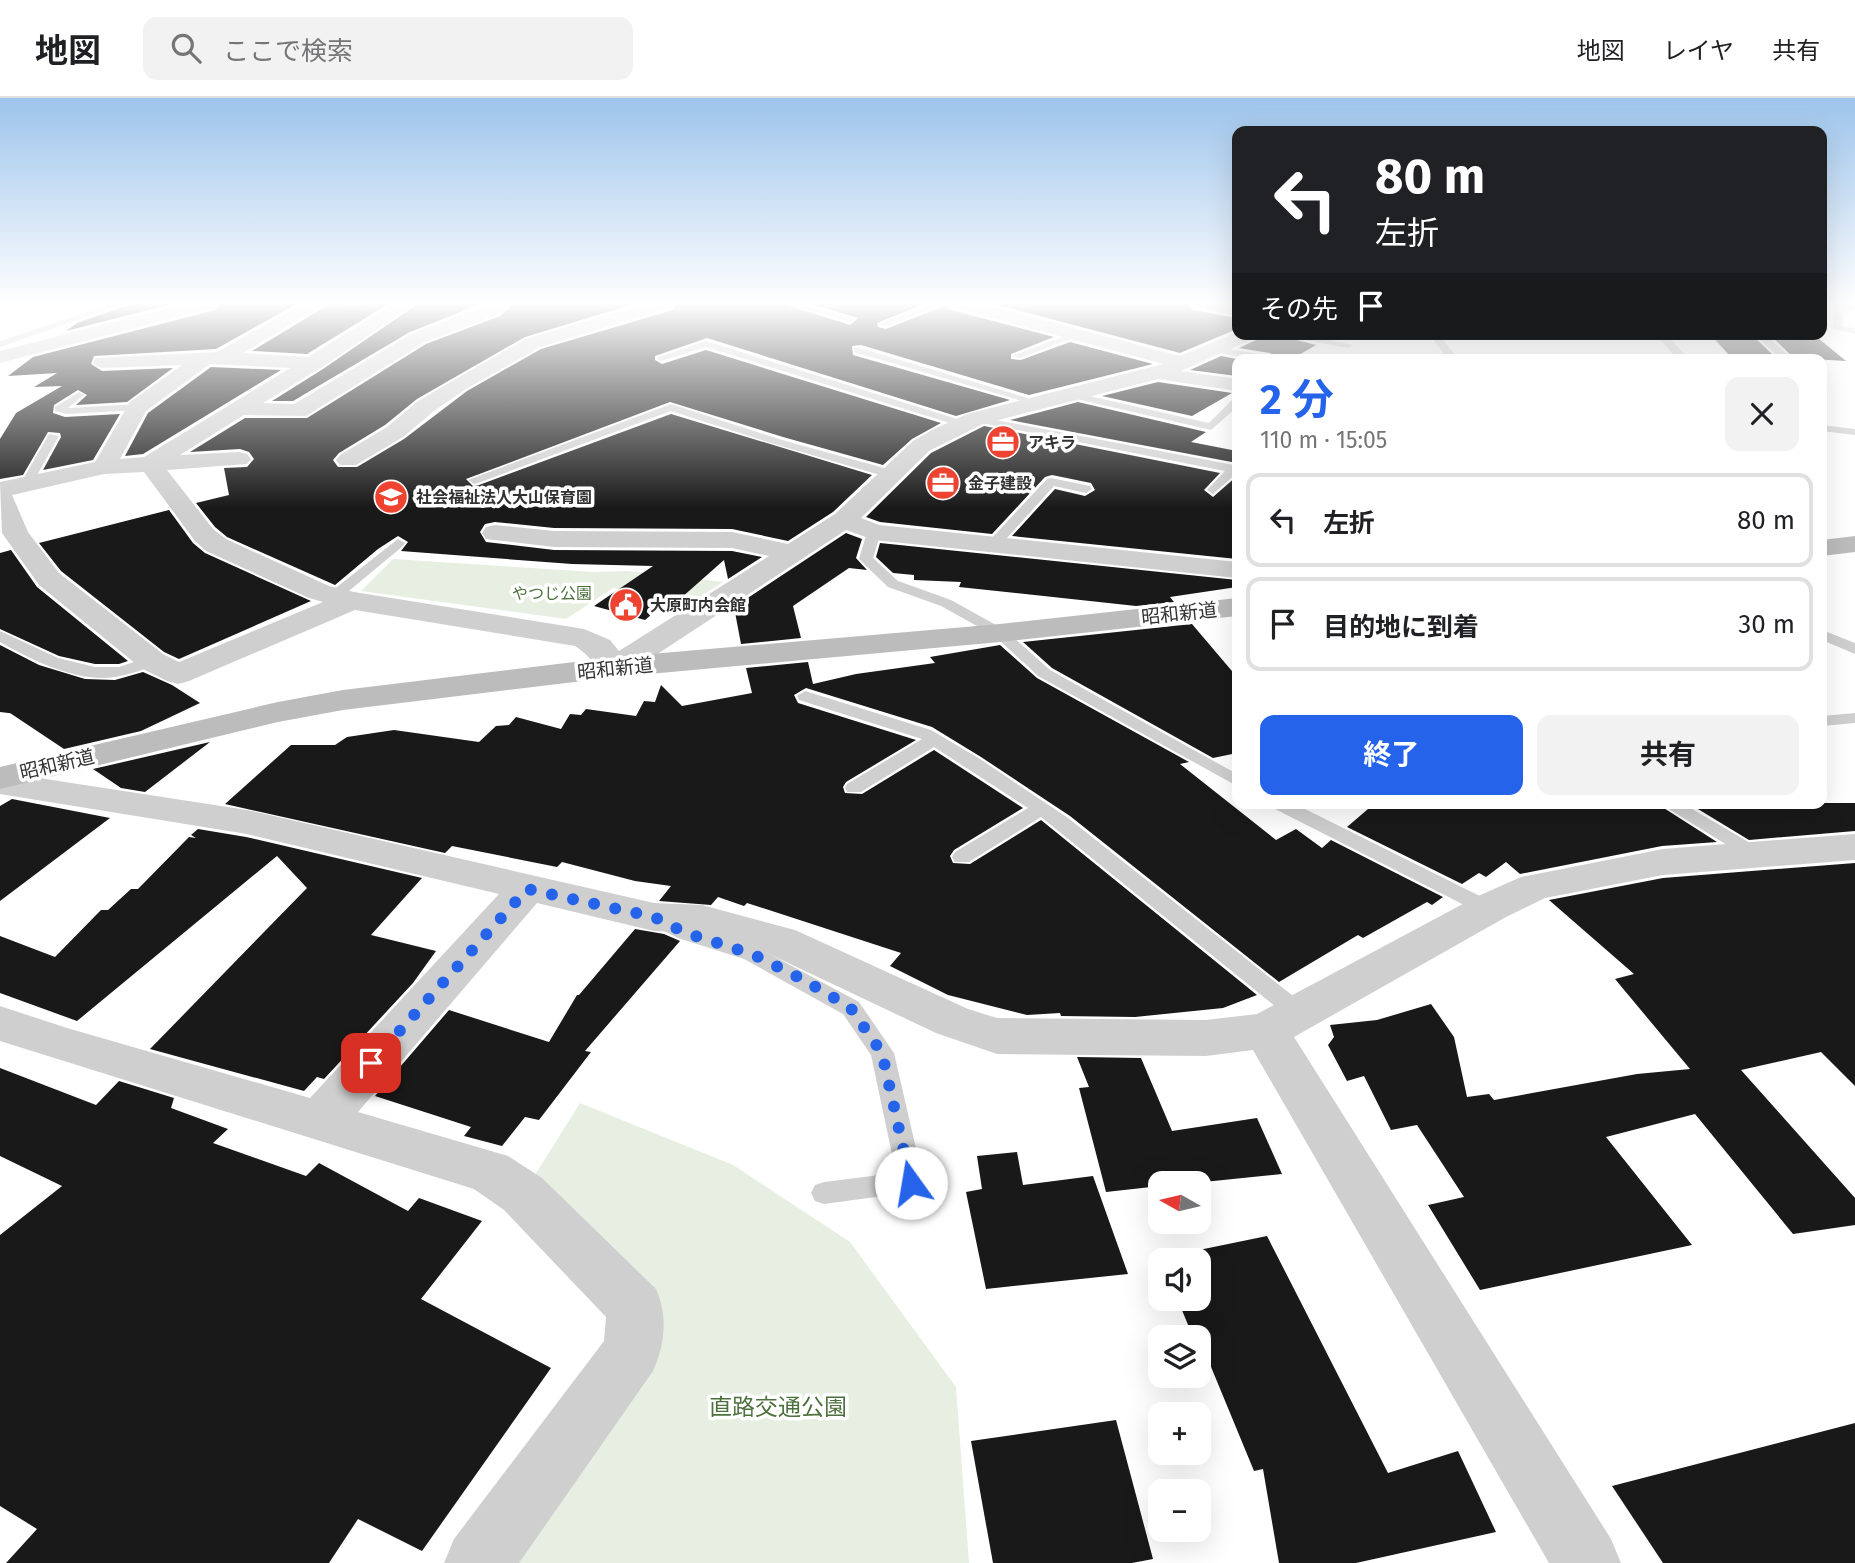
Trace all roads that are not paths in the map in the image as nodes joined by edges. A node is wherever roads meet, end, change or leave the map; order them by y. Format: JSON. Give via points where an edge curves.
{"nodes":[{"id":1,"x":192,"y":371,"type":"edge"},
{"id":2,"x":301,"y":371,"type":"edge"},
{"id":3,"x":363,"y":371,"type":"edge"},
{"id":4,"x":482,"y":371,"type":"edge"},
{"id":5,"x":798,"y":371,"type":"edge"},
{"id":6,"x":931,"y":371,"type":"edge"},
{"id":7,"x":1162,"y":371,"type":"edge"},
{"id":8,"x":1158,"y":373,"type":"junction"},
{"id":9,"x":1232,"y":384,"type":"edge"},
{"id":10,"x":79,"y":395,"type":"dead end"},
{"id":11,"x":1076,"y":396,"type":"junction"},
{"id":12,"x":1040,"y":403,"type":"junction"},
{"id":13,"x":1232,"y":406,"type":"edge"},
{"id":14,"x":138,"y":407,"type":"junction"},
{"id":15,"x":242,"y":408,"type":"junction"},
{"id":16,"x":969,"y":422,"type":"junction"},
{"id":17,"x":1827,"y":429,"type":"edge"},
{"id":18,"x":1855,"y":432,"type":"edge"},
{"id":19,"x":53,"y":436,"type":"dead end"},
{"id":20,"x":239,"y":459,"type":"dead end"},
{"id":21,"x":348,"y":460,"type":"dead end"},
{"id":22,"x":150,"y":464,"type":"junction"},
{"id":23,"x":104,"y":467,"type":"junction"},
{"id":24,"x":1232,"y":469,"type":"edge"},
{"id":25,"x":1232,"y":471,"type":"edge"},
{"id":26,"x":891,"y":474,"type":"junction"},
{"id":27,"x":474,"y":480,"type":"dead end"},
{"id":28,"x":9,"y":489,"type":"edge"},
{"id":29,"x":1086,"y":489,"type":"dead end"},
{"id":30,"x":1213,"y":490,"type":"dead end"},
{"id":31,"x":844,"y":520,"type":"junction"},
{"id":32,"x":874,"y":532,"type":"junction"},
{"id":33,"x":495,"y":533,"type":"dead end"},
{"id":34,"x":8,"y":535,"type":"edge"},
{"id":35,"x":398,"y":543,"type":"dead end"},
{"id":36,"x":993,"y":545,"type":"junction"},
{"id":37,"x":791,"y":553,"type":"junction"},
{"id":38,"x":1232,"y":569,"type":"edge"},
{"id":39,"x":343,"y":599,"type":"junction"},
{"id":40,"x":1232,"y":608,"type":"edge"},
{"id":41,"x":1000,"y":633,"type":"junction"},
{"id":42,"x":0,"y":636,"type":"edge"},
{"id":43,"x":1827,"y":637,"type":"edge"},
{"id":44,"x":1855,"y":649,"type":"edge"},
{"id":45,"x":152,"y":661,"type":"junction"},
{"id":46,"x":616,"y":667,"type":"junction"},
{"id":47,"x":804,"y":696,"type":"dead end"},
{"id":48,"x":1855,"y":718,"type":"edge"},
{"id":49,"x":1827,"y":721,"type":"edge"},
{"id":50,"x":933,"y":740,"type":"junction"},
{"id":51,"x":1232,"y":778,"type":"edge"},
{"id":52,"x":0,"y":780,"type":"edge"},
{"id":53,"x":854,"y":788,"type":"dead end"},
{"id":54,"x":1041,"y":809,"type":"junction"},
{"id":55,"x":1294,"y":809,"type":"edge"},
{"id":56,"x":1678,"y":809,"type":"edge"},
{"id":57,"x":1855,"y":847,"type":"edge"},
{"id":58,"x":1755,"y":854,"type":"junction"},
{"id":59,"x":962,"y":857,"type":"dead end"},
{"id":60,"x":527,"y":889,"type":"junction"},
{"id":61,"x":1489,"y":909,"type":"junction"},
{"id":62,"x":654,"y":917,"type":"junction"},
{"id":63,"x":1282,"y":1022,"type":"junction"},
{"id":64,"x":0,"y":1023,"type":"edge"},
{"id":65,"x":319,"y":1122,"type":"junction"},
{"id":66,"x":824,"y":1193,"type":"dead end"},
{"id":67,"x":478,"y":1563,"type":"edge"},
{"id":68,"x":1587,"y":1563,"type":"edge"}],
"edges":[{"from":1,"to":14,"type":"street"},
{"from":2,"to":15,"type":"street"},
{"from":3,"to":15,"type":"street","via":[[298,411]]},
{"from":4,"to":21,"type":"street"},
{"from":5,"to":16,"type":"lane"},
{"from":6,"to":12,"type":"lane"},
{"from":7,"to":8,"type":"street"},
{"from":8,"to":9,"type":"street"},
{"from":8,"to":11,"type":"street"},
{"from":10,"to":14,"type":"lane","via":[[59,409]]},
{"from":11,"to":12,"type":"street"},
{"from":11,"to":13,"type":"lane","via":[[1211,427]]},
{"from":12,"to":16,"type":"street"},
{"from":14,"to":23,"type":"street"},
{"from":15,"to":22,"type":"street"},
{"from":16,"to":24,"type":"lane"},
{"from":16,"to":26,"type":"street","via":[[921,446]]},
{"from":17,"to":18,"type":"lane"},
{"from":19,"to":28,"type":"lane"},
{"from":20,"to":22,"type":"street"},
{"from":22,"to":23,"type":"street"},
{"from":22,"to":39,"type":"street","via":[[216,545]]},
{"from":23,"to":28,"type":"street"},
{"from":25,"to":30,"type":"lane"},
{"from":26,"to":27,"type":"lane","via":[[671,407]]},
{"from":26,"to":31,"type":"street"},
{"from":28,"to":34,"type":"street"},
{"from":29,"to":36,"type":"lane","via":[[1051,482]]},
{"from":31,"to":32,"type":"street"},
{"from":31,"to":37,"type":"street"},
{"from":32,"to":36,"type":"street"},
{"from":32,"to":41,"type":"lane","via":[[866,559],[893,584],[946,603]]},
{"from":33,"to":37,"type":"street","via":[[633,541],[732,540]]},
{"from":34,"to":45,"type":"street","via":[[49,579]]},
{"from":35,"to":39,"type":"lane"},
{"from":36,"to":38,"type":"street"},
{"from":37,"to":46,"type":"street"},
{"from":39,"to":45,"type":"street","via":[[177,674]]},
{"from":39,"to":46,"type":"street","via":[[584,638],[600,647]]},
{"from":40,"to":41,"type":"main road","name":"昭和新道"},
{"from":41,"to":46,"type":"main road","name":"昭和新道"},
{"from":41,"to":51,"type":"lane","via":[[1044,673]]},
{"from":42,"to":45,"type":"lane","via":[[77,669],[112,673]]},
{"from":43,"to":44,"type":"lane"},
{"from":46,"to":52,"type":"main road","name":"昭和新道","via":[[278,712]]},
{"from":47,"to":50,"type":"lane"},
{"from":48,"to":49,"type":"lane"},
{"from":50,"to":53,"type":"lane"},
{"from":50,"to":54,"type":"lane"},
{"from":52,"to":60,"type":"street","via":[[247,822]]},
{"from":54,"to":59,"type":"lane"},
{"from":54,"to":63,"type":"lane"},
{"from":55,"to":61,"type":"lane"},
{"from":56,"to":58,"type":"lane"},
{"from":57,"to":58,"type":"street"},
{"from":58,"to":61,"type":"street","via":[[1662,862],[1535,887]]},
{"from":60,"to":62,"type":"street"},
{"from":60,"to":65,"type":"street"},
{"from":61,"to":63,"type":"street"},
{"from":62,"to":63,"type":"street","via":[[702,919],[780,941],[952,1021],[998,1036],[1206,1038]]},
{"from":62,"to":66,"type":"lane","via":[[686,933],[752,954],[850,1007],[882,1053],[911,1183]]},
{"from":63,"to":68,"type":"street"},
{"from":64,"to":65,"type":"street"},
{"from":65,"to":67,"type":"street","via":[[490,1172],[523,1194],[636,1308],[632,1351]]}]}
